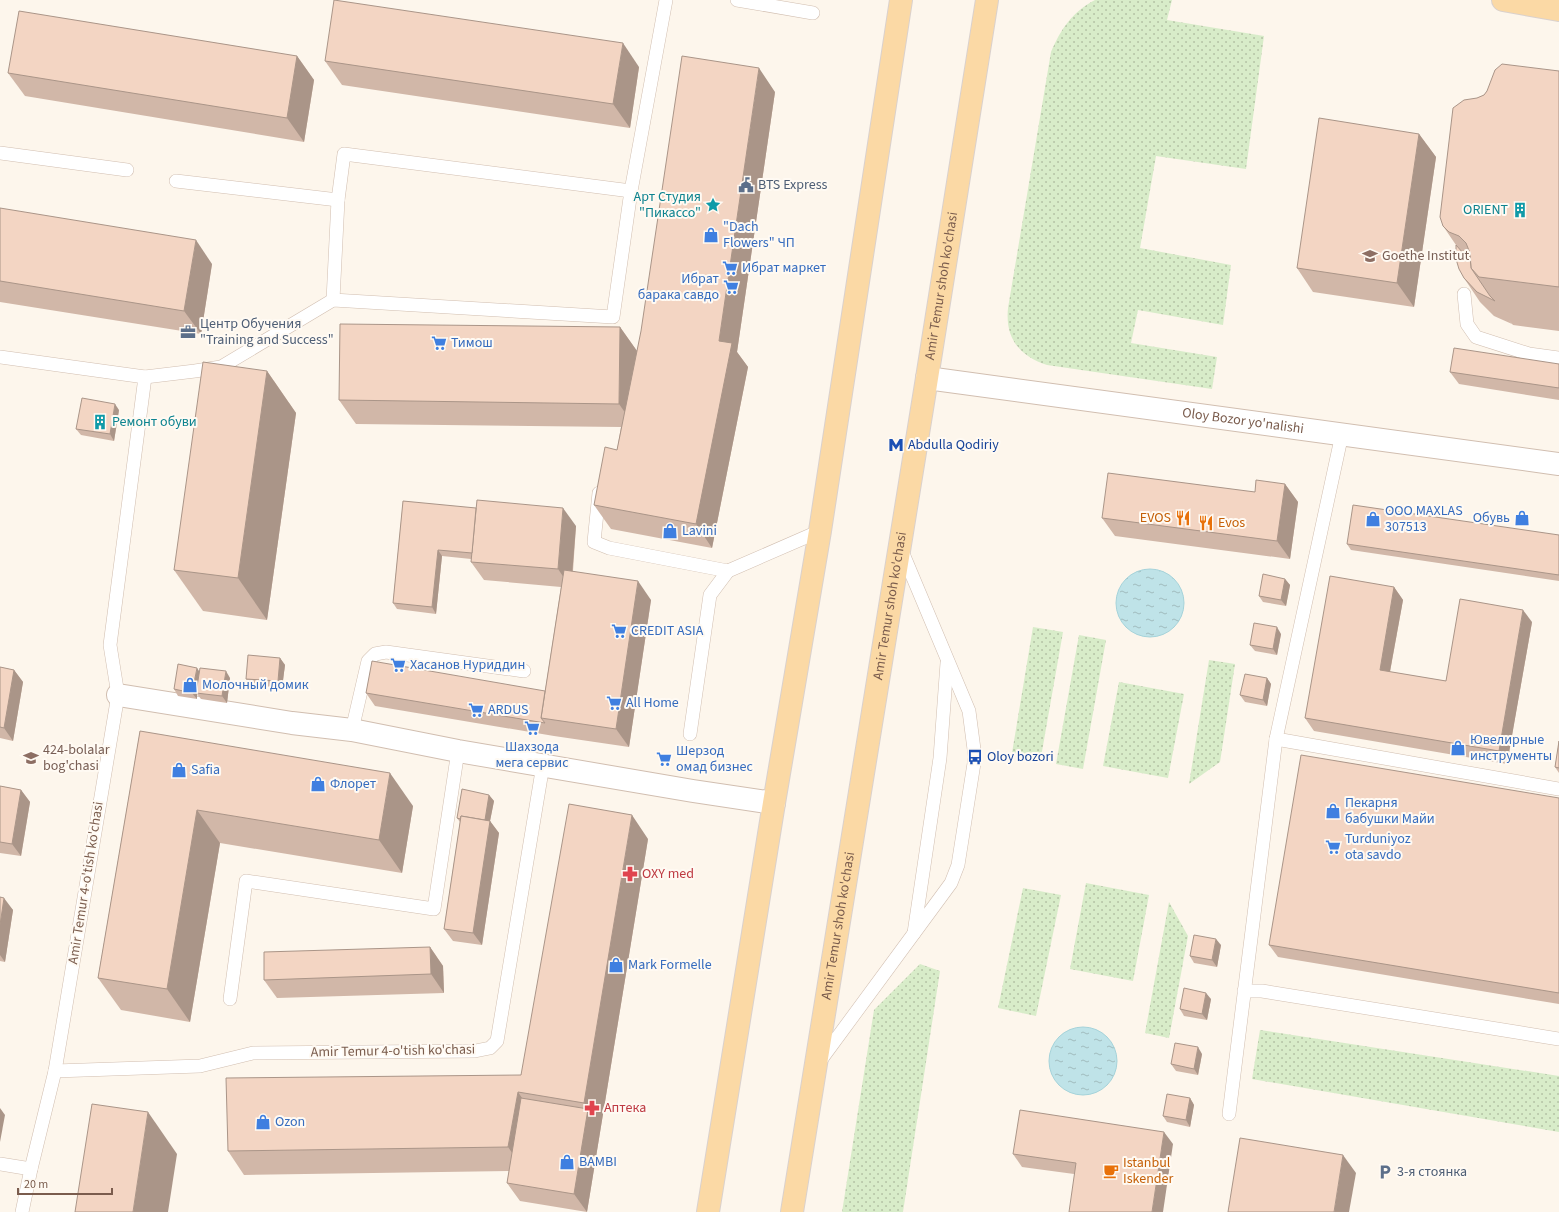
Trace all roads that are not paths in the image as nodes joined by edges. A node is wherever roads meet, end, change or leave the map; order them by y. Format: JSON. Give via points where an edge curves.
{"nodes":[{"id":1,"x":666,"y":0,"type":"edge"},
{"id":2,"x":737,"y":0,"type":"edge"},
{"id":3,"x":901,"y":0,"type":"edge"},
{"id":4,"x":1503,"y":0,"type":"edge"},
{"id":5,"x":988,"y":4,"type":"edge"},
{"id":6,"x":1559,"y":10,"type":"edge"},
{"id":7,"x":813,"y":12,"type":"dead end"},
{"id":8,"x":0,"y":153,"type":"edge"},
{"id":9,"x":127,"y":170,"type":"dead end"},
{"id":10,"x":176,"y":181,"type":"dead end"},
{"id":11,"x":631,"y":191,"type":"junction"},
{"id":12,"x":338,"y":200,"type":"junction"},
{"id":13,"x":1464,"y":294,"type":"edge"},
{"id":14,"x":333,"y":300,"type":"junction"},
{"id":15,"x":0,"y":357,"type":"edge"},
{"id":16,"x":1559,"y":358,"type":"edge"},
{"id":17,"x":145,"y":377,"type":"junction"},
{"id":18,"x":927,"y":378,"type":"junction"},
{"id":19,"x":1342,"y":434,"type":"junction"},
{"id":20,"x":1559,"y":464,"type":"edge"},
{"id":21,"x":601,"y":480,"type":"edge"},
{"id":22,"x":820,"y":531,"type":"junction"},
{"id":23,"x":899,"y":544,"type":"junction"},
{"id":24,"x":728,"y":571,"type":"junction"},
{"id":25,"x":948,"y":659,"type":"junction"},
{"id":26,"x":524,"y":671,"type":"dead end"},
{"id":27,"x":118,"y":695,"type":"junction"},
{"id":28,"x":352,"y":730,"type":"junction"},
{"id":29,"x":690,"y":734,"type":"dead end"},
{"id":30,"x":1276,"y":739,"type":"junction"},
{"id":31,"x":458,"y":751,"type":"junction"},
{"id":32,"x":543,"y":765,"type":"junction"},
{"id":33,"x":1559,"y":789,"type":"edge"},
{"id":34,"x":774,"y":803,"type":"junction"},
{"id":35,"x":913,"y":937,"type":"junction"},
{"id":36,"x":1244,"y":991,"type":"junction"},
{"id":37,"x":230,"y":999,"type":"dead end"},
{"id":38,"x":1559,"y":1039,"type":"edge"},
{"id":39,"x":815,"y":1067,"type":"junction"},
{"id":40,"x":55,"y":1071,"type":"junction"},
{"id":41,"x":1229,"y":1114,"type":"dead end"},
{"id":42,"x":0,"y":1164,"type":"edge"},
{"id":43,"x":31,"y":1169,"type":"junction"},
{"id":44,"x":22,"y":1212,"type":"edge"},
{"id":45,"x":708,"y":1212,"type":"edge"},
{"id":46,"x":792,"y":1212,"type":"edge"}],
"edges":[{"from":1,"to":11,"type":"lane"},
{"from":2,"to":7,"type":"lane"},
{"from":3,"to":22,"type":"main road"},
{"from":4,"to":6,"type":"main road"},
{"from":5,"to":18,"type":"main road","name":"Amir Temur shoh ko'chasi"},
{"from":8,"to":9,"type":"lane"},
{"from":10,"to":12,"type":"lane"},
{"from":11,"to":12,"type":"lane","via":[[344,154]]},
{"from":11,"to":14,"type":"lane","via":[[612,317]]},
{"from":12,"to":14,"type":"lane"},
{"from":13,"to":16,"type":"lane","via":[[1467,324],[1476,337],[1529,354]]},
{"from":14,"to":17,"type":"lane","via":[[221,367]]},
{"from":15,"to":17,"type":"lane"},
{"from":17,"to":27,"type":"lane","name":"Amir Temur 4-o'tish ko'chasi","via":[[110,645]]},
{"from":18,"to":19,"type":"street","name":"Oloy Bozor yo'nalishi"},
{"from":18,"to":23,"type":"main road","name":"Amir Temur shoh ko'chasi"},
{"from":19,"to":20,"type":"street","name":"Oloy Bozor yo'nalishi"},
{"from":19,"to":30,"type":"lane"},
{"from":21,"to":24,"type":"lane","via":[[594,542],[609,548]]},
{"from":22,"to":24,"type":"lane"},
{"from":22,"to":34,"type":"main road"},
{"from":23,"to":25,"type":"lane"},
{"from":23,"to":39,"type":"main road","name":"Amir Temur shoh ko'chasi"},
{"from":24,"to":29,"type":"lane","via":[[710,595]]},
{"from":25,"to":35,"type":"lane","via":[[940,758]]},
{"from":25,"to":35,"type":"lane","via":[[969,712],[975,757],[958,865],[951,883]]},
{"from":26,"to":28,"type":"lane","via":[[386,652],[375,654],[368,661]]},
{"from":27,"to":28,"type":"street","via":[[292,724]]},
{"from":27,"to":40,"type":"lane","name":"Amir Temur 4-o'tish ko'chasi"},
{"from":28,"to":31,"type":"street"},
{"from":30,"to":33,"type":"lane"},
{"from":30,"to":36,"type":"lane"},
{"from":31,"to":32,"type":"street"},
{"from":31,"to":37,"type":"lane","via":[[434,909],[246,881]]},
{"from":32,"to":34,"type":"street"},
{"from":32,"to":40,"type":"lane","name":"Amir Temur 4-o'tish ko'chasi","via":[[498,1041],[490,1048],[476,1051],[253,1053],[200,1066]]},
{"from":34,"to":45,"type":"main road"},
{"from":35,"to":39,"type":"lane"},
{"from":36,"to":38,"type":"lane","via":[[1262,991]]},
{"from":36,"to":41,"type":"lane"},
{"from":39,"to":46,"type":"main road","name":"Amir Temur shoh ko'chasi"},
{"from":40,"to":43,"type":"lane","name":"Amir Temur 4-o'tish ko'chasi"},
{"from":42,"to":43,"type":"lane"},
{"from":43,"to":44,"type":"lane","name":"Amir Temur 4-o'tish ko'chasi"}]}
